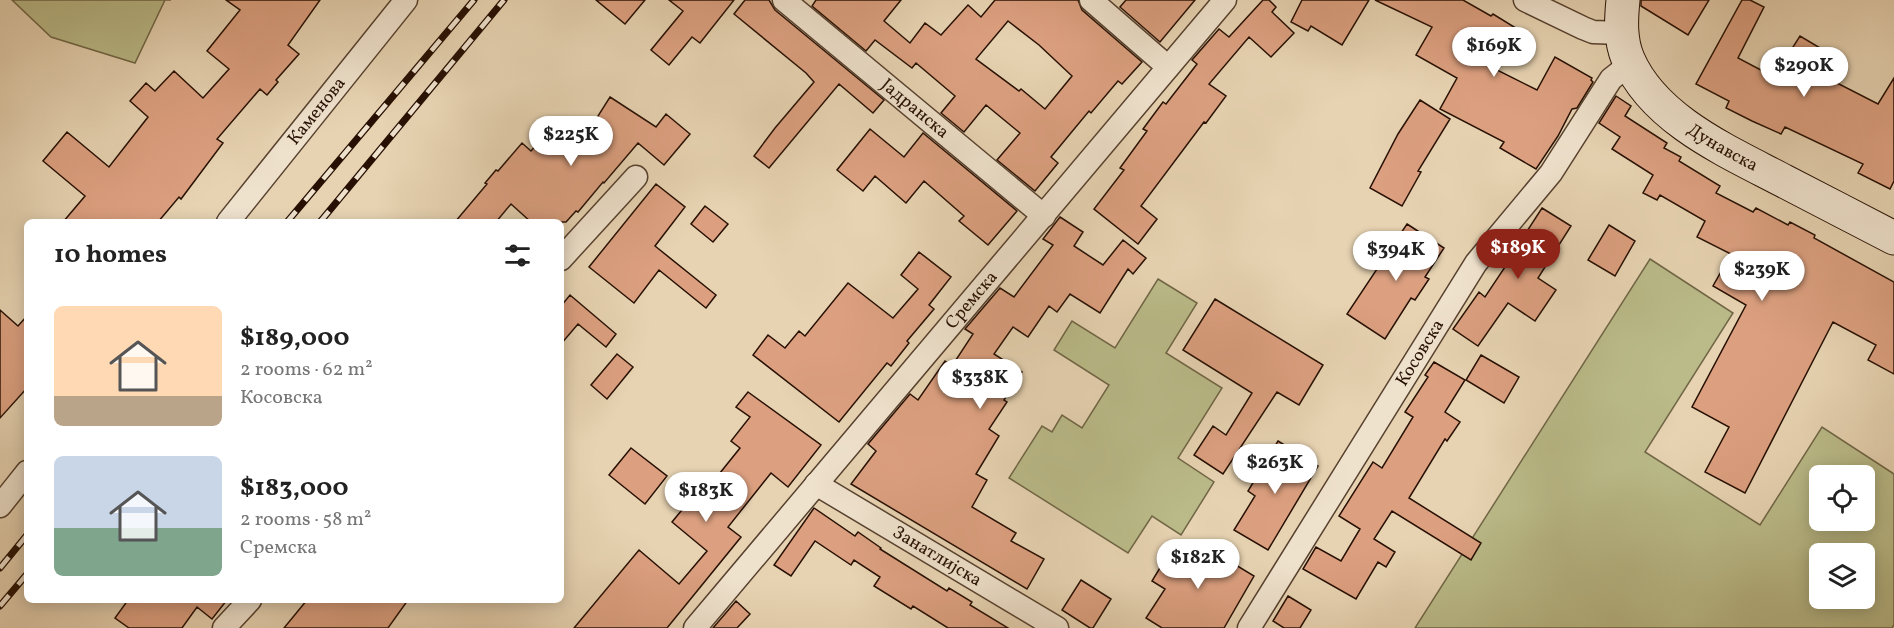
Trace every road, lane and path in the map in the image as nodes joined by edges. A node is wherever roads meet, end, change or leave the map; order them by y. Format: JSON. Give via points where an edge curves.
{"nodes":[{"id":1,"x":406,"y":0,"type":"edge"},
{"id":2,"x":784,"y":0,"type":"edge"},
{"id":3,"x":1091,"y":0,"type":"edge"},
{"id":4,"x":1225,"y":0,"type":"edge"},
{"id":5,"x":1525,"y":0,"type":"edge"},
{"id":6,"x":1623,"y":0,"type":"edge"},
{"id":7,"x":1621,"y":33,"type":"junction"},
{"id":8,"x":1630,"y":64,"type":"junction"},
{"id":9,"x":1168,"y":67,"type":"junction"},
{"id":10,"x":636,"y":177,"type":"dead end"},
{"id":11,"x":1044,"y":216,"type":"junction"},
{"id":12,"x":230,"y":219,"type":"edge"},
{"id":13,"x":1894,"y":238,"type":"edge"},
{"id":14,"x":564,"y":256,"type":"edge"},
{"id":15,"x":24,"y":476,"type":"edge"},
{"id":16,"x":816,"y":483,"type":"junction"},
{"id":17,"x":0,"y":506,"type":"edge"},
{"id":18,"x":247,"y":603,"type":"edge"},
{"id":19,"x":225,"y":628,"type":"edge"},
{"id":20,"x":695,"y":628,"type":"edge"},
{"id":21,"x":1057,"y":628,"type":"edge"},
{"id":22,"x":1249,"y":628,"type":"edge"}],
"edges":[{"from":1,"to":12,"type":"street","name":"Каменова"},
{"from":2,"to":11,"type":"street","name":"Јадранска"},
{"from":3,"to":9,"type":"street"},
{"from":4,"to":9,"type":"street","name":"Сремска"},
{"from":5,"to":7,"type":"street","via":[[1593,32]]},
{"from":6,"to":7,"type":"main road","name":"Дунавска"},
{"from":7,"to":8,"type":"main road","name":"Дунавска"},
{"from":8,"to":13,"type":"main road","name":"Дунавска","via":[[1664,107],[1706,140]]},
{"from":8,"to":22,"type":"street","name":"Косовска","via":[[1611,80],[1551,173],[1476,263]]},
{"from":9,"to":11,"type":"street","name":"Сремска"},
{"from":10,"to":14,"type":"street"},
{"from":11,"to":16,"type":"street","name":"Сремска"},
{"from":15,"to":17,"type":"street"},
{"from":16,"to":20,"type":"street","name":"Сремска"},
{"from":16,"to":21,"type":"street","name":"Занатлијска"},
{"from":18,"to":19,"type":"street"}]}
